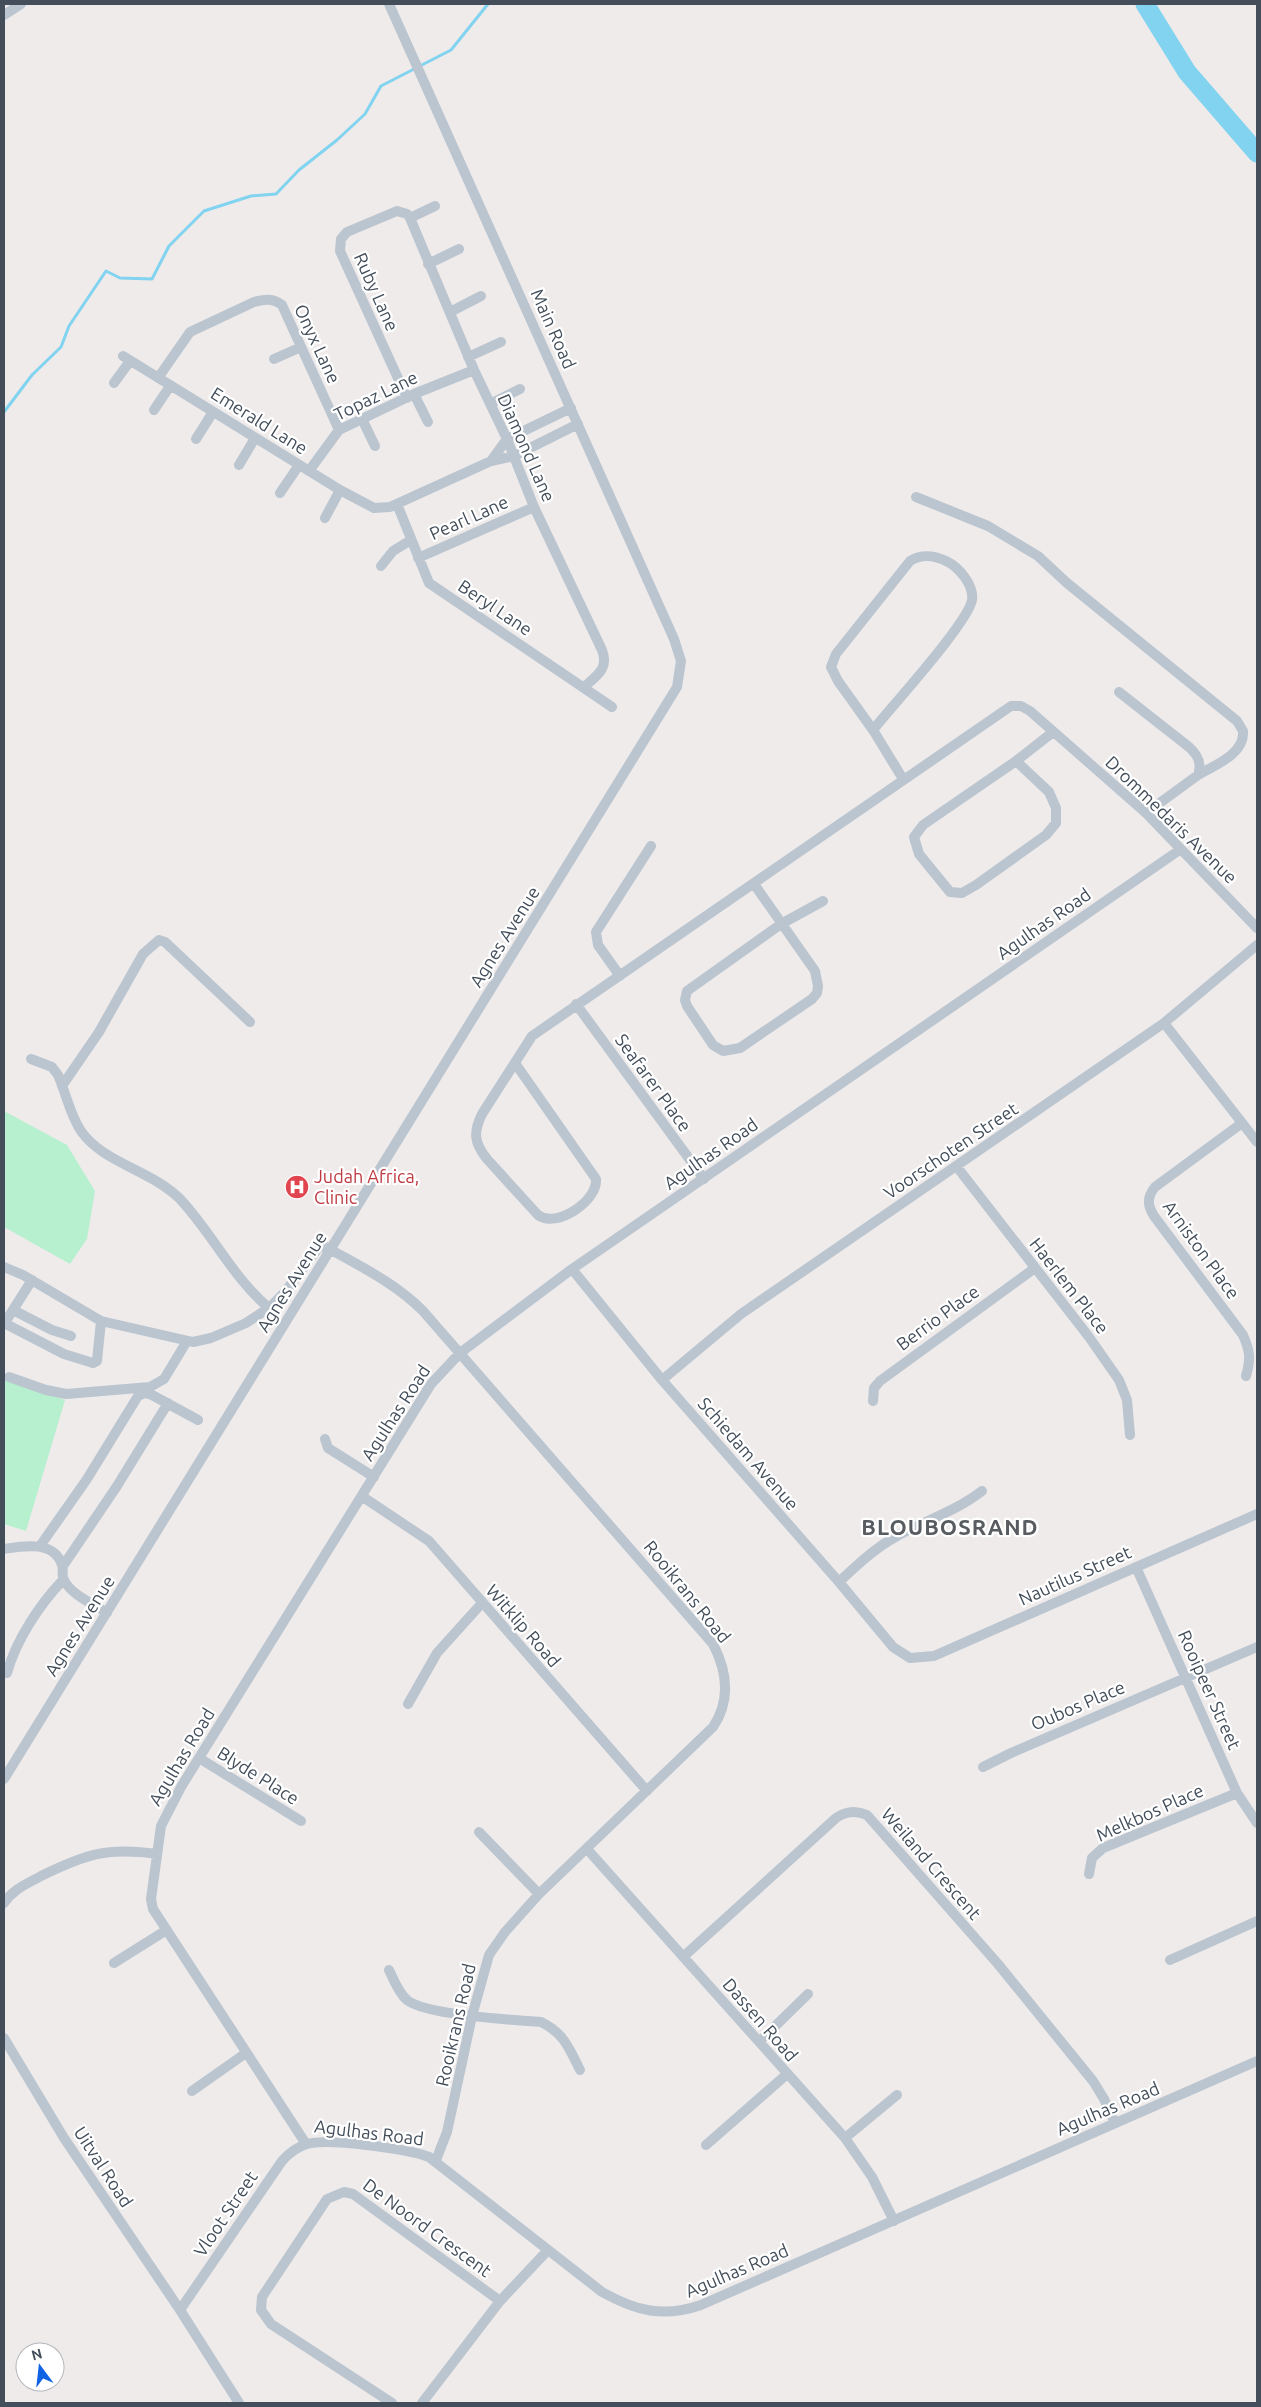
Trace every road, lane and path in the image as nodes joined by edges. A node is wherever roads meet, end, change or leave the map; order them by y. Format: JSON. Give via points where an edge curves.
{"nodes":[{"id":1,"x":21,"y":4,"type":"edge"},
{"id":2,"x":389,"y":4,"type":"edge"},
{"id":3,"x":4,"y":15,"type":"edge"},
{"id":4,"x":435,"y":206,"type":"dead end"},
{"id":5,"x":408,"y":216,"type":"junction"},
{"id":6,"x":459,"y":249,"type":"dead end"},
{"id":7,"x":428,"y":264,"type":"junction"},
{"id":8,"x":482,"y":296,"type":"dead end"},
{"id":9,"x":450,"y":312,"type":"junction"},
{"id":10,"x":501,"y":342,"type":"dead end"},
{"id":11,"x":301,"y":347,"type":"junction"},
{"id":12,"x":468,"y":357,"type":"junction"},
{"id":13,"x":274,"y":359,"type":"dead end"},
{"id":14,"x":474,"y":370,"type":"junction"},
{"id":15,"x":158,"y":378,"type":"junction"},
{"id":16,"x":114,"y":383,"type":"dead end"},
{"id":17,"x":170,"y":386,"type":"junction"},
{"id":18,"x":520,"y":389,"type":"dead end"},
{"id":19,"x":410,"y":396,"type":"junction"},
{"id":20,"x":490,"y":404,"type":"junction"},
{"id":21,"x":571,"y":408,"type":"junction"},
{"id":22,"x":154,"y":410,"type":"dead end"},
{"id":23,"x":213,"y":412,"type":"junction"},
{"id":24,"x":362,"y":419,"type":"junction"},
{"id":25,"x":428,"y":422,"type":"dead end"},
{"id":26,"x":578,"y":424,"type":"junction"},
{"id":27,"x":339,"y":430,"type":"junction"},
{"id":28,"x":255,"y":438,"type":"junction"},
{"id":29,"x":196,"y":439,"type":"dead end"},
{"id":30,"x":507,"y":439,"type":"junction"},
{"id":31,"x":375,"y":446,"type":"dead end"},
{"id":32,"x":514,"y":456,"type":"junction"},
{"id":33,"x":490,"y":461,"type":"junction"},
{"id":34,"x":239,"y":465,"type":"dead end"},
{"id":35,"x":299,"y":465,"type":"junction"},
{"id":36,"x":309,"y":471,"type":"junction"},
{"id":37,"x":340,"y":490,"type":"junction"},
{"id":38,"x":280,"y":493,"type":"dead end"},
{"id":39,"x":916,"y":497,"type":"dead end"},
{"id":40,"x":397,"y":504,"type":"junction"},
{"id":41,"x":534,"y":507,"type":"junction"},
{"id":42,"x":325,"y":518,"type":"dead end"},
{"id":43,"x":411,"y":540,"type":"junction"},
{"id":44,"x":418,"y":558,"type":"junction"},
{"id":45,"x":381,"y":566,"type":"dead end"},
{"id":46,"x":681,"y":670,"type":"joint"},
{"id":47,"x":584,"y":687,"type":"junction"},
{"id":48,"x":1119,"y":692,"type":"dead end"},
{"id":49,"x":612,"y":707,"type":"dead end"},
{"id":50,"x":873,"y":730,"type":"junction"},
{"id":51,"x":1053,"y":732,"type":"junction"},
{"id":52,"x":1016,"y":761,"type":"junction"},
{"id":53,"x":1198,"y":775,"type":"junction"},
{"id":54,"x":904,"y":779,"type":"junction"},
{"id":55,"x":1146,"y":813,"type":"junction"},
{"id":56,"x":651,"y":846,"type":"dead end"},
{"id":57,"x":1181,"y":849,"type":"junction"},
{"id":58,"x":754,"y":884,"type":"junction"},
{"id":59,"x":823,"y":901,"type":"dead end"},
{"id":60,"x":781,"y":924,"type":"junction"},
{"id":61,"x":1257,"y":928,"type":"edge"},
{"id":62,"x":1257,"y":945,"type":"edge"},
{"id":63,"x":620,"y":976,"type":"junction"},
{"id":64,"x":576,"y":1004,"type":"junction"},
{"id":65,"x":250,"y":1022,"type":"dead end"},
{"id":66,"x":1164,"y":1023,"type":"junction"},
{"id":67,"x":32,"y":1059,"type":"dead end"},
{"id":68,"x":515,"y":1063,"type":"junction"},
{"id":69,"x":62,"y":1086,"type":"junction"},
{"id":70,"x":1242,"y":1123,"type":"junction"},
{"id":71,"x":1257,"y":1142,"type":"edge"},
{"id":72,"x":957,"y":1167,"type":"junction"},
{"id":73,"x":704,"y":1179,"type":"junction"},
{"id":74,"x":331,"y":1250,"type":"junction"},
{"id":75,"x":4,"y":1267,"type":"edge"},
{"id":76,"x":1035,"y":1268,"type":"junction"},
{"id":77,"x":572,"y":1269,"type":"junction"},
{"id":78,"x":32,"y":1280,"type":"junction"},
{"id":79,"x":269,"y":1308,"type":"junction"},
{"id":80,"x":13,"y":1310,"type":"junction"},
{"id":81,"x":101,"y":1321,"type":"junction"},
{"id":82,"x":4,"y":1323,"type":"edge"},
{"id":83,"x":71,"y":1336,"type":"dead end"},
{"id":84,"x":187,"y":1341,"type":"junction"},
{"id":85,"x":460,"y":1353,"type":"junction"},
{"id":86,"x":1246,"y":1376,"type":"dead end"},
{"id":87,"x":9,"y":1377,"type":"dead end"},
{"id":88,"x":662,"y":1380,"type":"junction"},
{"id":89,"x":873,"y":1401,"type":"dead end"},
{"id":90,"x":168,"y":1403,"type":"junction"},
{"id":91,"x":198,"y":1420,"type":"dead end"},
{"id":92,"x":1130,"y":1435,"type":"dead end"},
{"id":93,"x":325,"y":1439,"type":"dead end"},
{"id":94,"x":374,"y":1477,"type":"junction"},
{"id":95,"x":982,"y":1491,"type":"dead end"},
{"id":96,"x":363,"y":1497,"type":"junction"},
{"id":97,"x":1257,"y":1514,"type":"edge"},
{"id":98,"x":40,"y":1546,"type":"junction"},
{"id":99,"x":4,"y":1549,"type":"edge"},
{"id":100,"x":63,"y":1566,"type":"junction"},
{"id":101,"x":1136,"y":1567,"type":"junction"},
{"id":102,"x":63,"y":1580,"type":"junction"},
{"id":103,"x":839,"y":1582,"type":"junction"},
{"id":104,"x":482,"y":1603,"type":"junction"},
{"id":105,"x":107,"y":1612,"type":"junction"},
{"id":106,"x":1257,"y":1647,"type":"edge"},
{"id":107,"x":904,"y":1656,"type":"joint"},
{"id":108,"x":7,"y":1673,"type":"dead end"},
{"id":109,"x":1186,"y":1677,"type":"junction"},
{"id":110,"x":408,"y":1704,"type":"dead end"},
{"id":111,"x":199,"y":1758,"type":"junction"},
{"id":112,"x":983,"y":1767,"type":"dead end"},
{"id":113,"x":7,"y":1768,"type":"edge"},
{"id":114,"x":4,"y":1779,"type":"edge"},
{"id":115,"x":647,"y":1791,"type":"junction"},
{"id":116,"x":1236,"y":1793,"type":"junction"},
{"id":117,"x":301,"y":1821,"type":"dead end"},
{"id":118,"x":1257,"y":1823,"type":"edge"},
{"id":119,"x":479,"y":1832,"type":"dead end"},
{"id":120,"x":587,"y":1849,"type":"junction"},
{"id":121,"x":157,"y":1854,"type":"junction"},
{"id":122,"x":1089,"y":1874,"type":"dead end"},
{"id":123,"x":539,"y":1894,"type":"junction"},
{"id":124,"x":4,"y":1903,"type":"edge"},
{"id":125,"x":1257,"y":1921,"type":"edge"},
{"id":126,"x":165,"y":1931,"type":"junction"},
{"id":127,"x":683,"y":1957,"type":"junction"},
{"id":128,"x":1170,"y":1960,"type":"dead end"},
{"id":129,"x":114,"y":1963,"type":"dead end"},
{"id":130,"x":389,"y":1970,"type":"dead end"},
{"id":131,"x":808,"y":1994,"type":"dead end"},
{"id":132,"x":472,"y":2016,"type":"junction"},
{"id":133,"x":4,"y":2038,"type":"edge"},
{"id":134,"x":760,"y":2041,"type":"junction"},
{"id":135,"x":246,"y":2053,"type":"junction"},
{"id":136,"x":1257,"y":2061,"type":"edge"},
{"id":137,"x":580,"y":2070,"type":"dead end"},
{"id":138,"x":786,"y":2075,"type":"junction"},
{"id":139,"x":192,"y":2091,"type":"dead end"},
{"id":140,"x":897,"y":2095,"type":"dead end"},
{"id":141,"x":1114,"y":2123,"type":"junction"},
{"id":142,"x":845,"y":2138,"type":"junction"},
{"id":143,"x":306,"y":2144,"type":"junction"},
{"id":144,"x":706,"y":2146,"type":"dead end"},
{"id":145,"x":436,"y":2160,"type":"junction"},
{"id":146,"x":894,"y":2221,"type":"junction"},
{"id":147,"x":548,"y":2250,"type":"junction"},
{"id":148,"x":500,"y":2301,"type":"junction"},
{"id":149,"x":180,"y":2310,"type":"junction"},
{"id":150,"x":239,"y":2403,"type":"edge"},
{"id":151,"x":392,"y":2403,"type":"edge"},
{"id":152,"x":422,"y":2403,"type":"edge"}],
"edges":[{"from":1,"to":3,"type":"street"},
{"from":2,"to":21,"type":"street","name":"Main Road"},
{"from":4,"to":5,"type":"street"},
{"from":5,"to":7,"type":"street","name":"Diamond Lane"},
{"from":5,"to":19,"type":"street","name":"Ruby Lane","via":[[394,211],[351,229],[340,245]]},
{"from":6,"to":7,"type":"street"},
{"from":7,"to":9,"type":"street","name":"Diamond Lane"},
{"from":8,"to":9,"type":"street"},
{"from":9,"to":12,"type":"street","name":"Diamond Lane"},
{"from":10,"to":12,"type":"street"},
{"from":11,"to":13,"type":"street"},
{"from":11,"to":15,"type":"street","name":"Onyx Lane","via":[[282,306],[277,301],[263,300],[190,332]]},
{"from":11,"to":27,"type":"street","name":"Onyx Lane"},
{"from":12,"to":14,"type":"street","name":"Diamond Lane"},
{"from":14,"to":19,"type":"street","name":"Topaz Lane"},
{"from":14,"to":20,"type":"street","name":"Diamond Lane"},
{"from":15,"to":16,"type":"street","name":"Emerald Lane","via":[[126,359]]},
{"from":15,"to":17,"type":"street","name":"Emerald Lane"},
{"from":17,"to":22,"type":"street"},
{"from":17,"to":23,"type":"street","name":"Emerald Lane"},
{"from":18,"to":20,"type":"street"},
{"from":19,"to":24,"type":"street","name":"Topaz Lane"},
{"from":19,"to":25,"type":"street"},
{"from":20,"to":30,"type":"street","name":"Diamond Lane"},
{"from":21,"to":26,"type":"street","name":"Main Road"},
{"from":21,"to":30,"type":"street"},
{"from":23,"to":28,"type":"street","name":"Emerald Lane"},
{"from":23,"to":29,"type":"street"},
{"from":24,"to":27,"type":"street","name":"Topaz Lane"},
{"from":24,"to":31,"type":"street"},
{"from":26,"to":32,"type":"street"},
{"from":26,"to":46,"type":"street","name":"Main Road","via":[[674,639]]},
{"from":27,"to":36,"type":"street","name":"Topaz Lane"},
{"from":28,"to":34,"type":"street"},
{"from":28,"to":35,"type":"street","name":"Emerald Lane"},
{"from":30,"to":32,"type":"street","name":"Diamond Lane"},
{"from":30,"to":33,"type":"street"},
{"from":32,"to":33,"type":"street"},
{"from":32,"to":41,"type":"street","name":"Diamond Lane"},
{"from":33,"to":40,"type":"street"},
{"from":35,"to":36,"type":"street","name":"Emerald Lane"},
{"from":35,"to":38,"type":"street"},
{"from":36,"to":37,"type":"street","name":"Emerald Lane"},
{"from":37,"to":40,"type":"street","name":"Emerald Lane","via":[[368,506],[381,508]]},
{"from":37,"to":42,"type":"street"},
{"from":39,"to":53,"type":"street","via":[[988,526],[1038,556],[1237,722],[1243,731],[1240,745],[1230,756]]},
{"from":40,"to":43,"type":"street","name":"Beryl Lane"},
{"from":41,"to":44,"type":"street","name":"Pearl Lane"},
{"from":41,"to":47,"type":"street","name":"Diamond Lane","via":[[605,656],[603,669]]},
{"from":43,"to":44,"type":"street","name":"Beryl Lane"},
{"from":43,"to":45,"type":"street","via":[[393,551]]},
{"from":44,"to":47,"type":"street","name":"Beryl Lane","via":[[425,576],[434,587]]},
{"from":46,"to":74,"type":"street","name":"Agnes Avenue","via":[[673,696]]},
{"from":47,"to":49,"type":"street","name":"Beryl Lane"},
{"from":48,"to":53,"type":"street","via":[[1194,752],[1200,763]]},
{"from":50,"to":50,"type":"street","via":[[967,613],[972,595],[957,567],[949,562],[923,556],[910,561],[834,657],[833,673]]},
{"from":50,"to":54,"type":"street"},
{"from":51,"to":52,"type":"street"},
{"from":51,"to":54,"type":"street","name":"Drommedaris Avenue","via":[[1026,708],[1011,706]]},
{"from":51,"to":55,"type":"street","name":"Drommedaris Avenue"},
{"from":52,"to":52,"type":"street","via":[[1049,792],[1056,808],[1056,823],[1046,835],[976,885],[962,893],[950,892],[919,854],[914,837],[917,831]]},
{"from":53,"to":55,"type":"street"},
{"from":54,"to":58,"type":"street","name":"Drommedaris Avenue"},
{"from":55,"to":57,"type":"street","name":"Drommedaris Avenue"},
{"from":56,"to":63,"type":"street","via":[[596,932],[598,945]]},
{"from":57,"to":61,"type":"street","name":"Drommedaris Avenue"},
{"from":57,"to":73,"type":"street","name":"Agulhas Road"},
{"from":58,"to":60,"type":"street"},
{"from":58,"to":63,"type":"street","name":"Drommedaris Avenue"},
{"from":59,"to":60,"type":"street"},
{"from":60,"to":60,"type":"street","via":[[815,971],[817,993],[740,1048],[728,1052],[717,1049],[687,1006],[687,992]]},
{"from":62,"to":66,"type":"street","name":"Voorschoten Street"},
{"from":63,"to":64,"type":"street","name":"Drommedaris Avenue"},
{"from":64,"to":68,"type":"street","name":"Drommedaris Avenue","via":[[532,1036]]},
{"from":64,"to":73,"type":"street","name":"Seafarer Place"},
{"from":65,"to":69,"type":"street","via":[[165,942],[159,940],[143,954],[99,1032]]},
{"from":66,"to":70,"type":"street"},
{"from":66,"to":72,"type":"street","name":"Voorschoten Street"},
{"from":67,"to":69,"type":"street","via":[[52,1068]]},
{"from":68,"to":68,"type":"street","name":"Drommedaris Avenue","via":[[596,1179],[594,1193],[557,1220],[544,1220],[538,1216],[483,1154],[475,1138],[482,1114]]},
{"from":69,"to":79,"type":"street","via":[[82,1132],[110,1157],[162,1183],[178,1198],[205,1228],[250,1292]]},
{"from":70,"to":71,"type":"street"},
{"from":70,"to":86,"type":"street","name":"Arniston Place","via":[[1156,1187],[1148,1204],[1243,1335],[1251,1360]]},
{"from":72,"to":76,"type":"street","name":"Haerlem Place"},
{"from":72,"to":88,"type":"street","name":"Voorschoten Street","via":[[741,1314]]},
{"from":73,"to":77,"type":"street","name":"Agulhas Road"},
{"from":74,"to":79,"type":"street","via":[[322,1246],[316,1249],[299,1275]]},
{"from":74,"to":85,"type":"street","name":"Rooikrans Road","via":[[404,1293]]},
{"from":74,"to":105,"type":"street","name":"Agnes Avenue"},
{"from":75,"to":78,"type":"street"},
{"from":76,"to":89,"type":"street","name":"Berrio Place","via":[[880,1381],[874,1388]]},
{"from":76,"to":92,"type":"street","name":"Haerlem Place","via":[[1122,1384],[1130,1412]]},
{"from":77,"to":85,"type":"street","name":"Agulhas Road"},
{"from":77,"to":88,"type":"street","name":"Schiedam Avenue"},
{"from":78,"to":80,"type":"street"},
{"from":78,"to":81,"type":"street"},
{"from":79,"to":84,"type":"street","via":[[227,1332],[201,1341]]},
{"from":80,"to":82,"type":"street"},
{"from":80,"to":83,"type":"street"},
{"from":81,"to":82,"type":"street","via":[[97,1361],[93,1363],[64,1354]]},
{"from":81,"to":84,"type":"street"},
{"from":84,"to":87,"type":"street","via":[[164,1379],[150,1387],[66,1394]]},
{"from":85,"to":94,"type":"street","name":"Agulhas Road","via":[[431,1384]]},
{"from":85,"to":115,"type":"street","name":"Rooikrans Road","via":[[713,1644],[721,1662],[725,1674],[725,1699],[716,1722]]},
{"from":88,"to":103,"type":"street","name":"Schiedam Avenue"},
{"from":90,"to":91,"type":"street"},
{"from":90,"to":98,"type":"street","via":[[148,1394],[138,1396],[87,1479]]},
{"from":90,"to":100,"type":"street"},
{"from":93,"to":94,"type":"street","via":[[328,1448]]},
{"from":94,"to":96,"type":"street","name":"Agulhas Road"},
{"from":95,"to":103,"type":"street","via":[[954,1510],[894,1537]]},
{"from":96,"to":104,"type":"street","name":"Witklip Road","via":[[429,1540]]},
{"from":96,"to":111,"type":"street","name":"Agulhas Road"},
{"from":97,"to":101,"type":"street","name":"Nautilus Street"},
{"from":98,"to":99,"type":"street"},
{"from":98,"to":100,"type":"street","via":[[52,1552]]},
{"from":100,"to":102,"type":"street"},
{"from":101,"to":107,"type":"street","name":"Nautilus Street","via":[[934,1656],[916,1659]]},
{"from":101,"to":109,"type":"street","name":"Rooipeer Street"},
{"from":102,"to":105,"type":"street","via":[[75,1592]]},
{"from":102,"to":108,"type":"street","via":[[40,1609]]},
{"from":103,"to":107,"type":"street","name":"Schiedam Avenue","via":[[887,1641]]},
{"from":104,"to":110,"type":"street","via":[[437,1653]]},
{"from":104,"to":115,"type":"street","name":"Witklip Road"},
{"from":105,"to":113,"type":"street","name":"Agnes Avenue"},
{"from":106,"to":109,"type":"street","name":"Oubos Place"},
{"from":109,"to":112,"type":"street","name":"Oubos Place"},
{"from":109,"to":116,"type":"street","name":"Rooipeer Street"},
{"from":111,"to":117,"type":"street","name":"Blyde Place"},
{"from":111,"to":121,"type":"street","name":"Agulhas Road","via":[[164,1818]]},
{"from":113,"to":114,"type":"street","name":"Agnes Avenue"},
{"from":115,"to":120,"type":"street","name":"Rooikrans Road"},
{"from":116,"to":118,"type":"street","name":"Rooipeer Street"},
{"from":116,"to":122,"type":"street","name":"Melkbos Place","via":[[1103,1848],[1092,1858]]},
{"from":119,"to":123,"type":"street"},
{"from":120,"to":123,"type":"street","name":"Rooikrans Road"},
{"from":120,"to":127,"type":"street","name":"Dassen Road"},
{"from":121,"to":124,"type":"street","via":[[118,1850],[83,1857],[20,1887]]},
{"from":121,"to":126,"type":"street","name":"Agulhas Road","via":[[151,1899]]},
{"from":123,"to":132,"type":"street","name":"Rooikrans Road","via":[[505,1932],[490,1955]]},
{"from":125,"to":128,"type":"street"},
{"from":126,"to":129,"type":"street"},
{"from":126,"to":135,"type":"street","name":"Agulhas Road"},
{"from":127,"to":134,"type":"street","name":"Dassen Road"},
{"from":127,"to":141,"type":"street","name":"Weiland Crescent","via":[[836,1818],[850,1812],[861,1812],[998,1964],[1093,2081]]},
{"from":130,"to":132,"type":"street","via":[[401,1993],[415,2005]]},
{"from":131,"to":134,"type":"street"},
{"from":132,"to":137,"type":"street","via":[[541,2022],[550,2026],[559,2032]]},
{"from":132,"to":145,"type":"street","name":"Rooikrans Road","via":[[453,2109]]},
{"from":133,"to":149,"type":"street","name":"Uitval Road","via":[[64,2138]]},
{"from":134,"to":138,"type":"street","name":"Dassen Road"},
{"from":135,"to":139,"type":"street"},
{"from":135,"to":143,"type":"street","name":"Agulhas Road"},
{"from":136,"to":141,"type":"street","name":"Agulhas Road"},
{"from":138,"to":142,"type":"street","name":"Dassen Road"},
{"from":138,"to":144,"type":"street"},
{"from":140,"to":142,"type":"street"},
{"from":141,"to":146,"type":"street","name":"Agulhas Road"},
{"from":142,"to":146,"type":"street","name":"Dassen Road","via":[[872,2177]]},
{"from":143,"to":145,"type":"street","name":"Agulhas Road","via":[[341,2143],[412,2152]]},
{"from":143,"to":149,"type":"street","name":"Vloot Street","via":[[282,2161]]},
{"from":145,"to":147,"type":"street","name":"Agulhas Road"},
{"from":146,"to":147,"type":"street","name":"Agulhas Road","via":[[701,2305],[670,2313],[643,2310],[620,2302],[592,2285]]},
{"from":147,"to":148,"type":"street","name":"De Noord Crescent"},
{"from":148,"to":151,"type":"street","name":"De Noord Crescent","via":[[353,2194],[336,2193],[327,2199],[262,2297],[261,2310],[271,2324]]},
{"from":148,"to":152,"type":"street","name":"De Noord Crescent"},
{"from":149,"to":150,"type":"street","name":"Uitval Road"}]}
